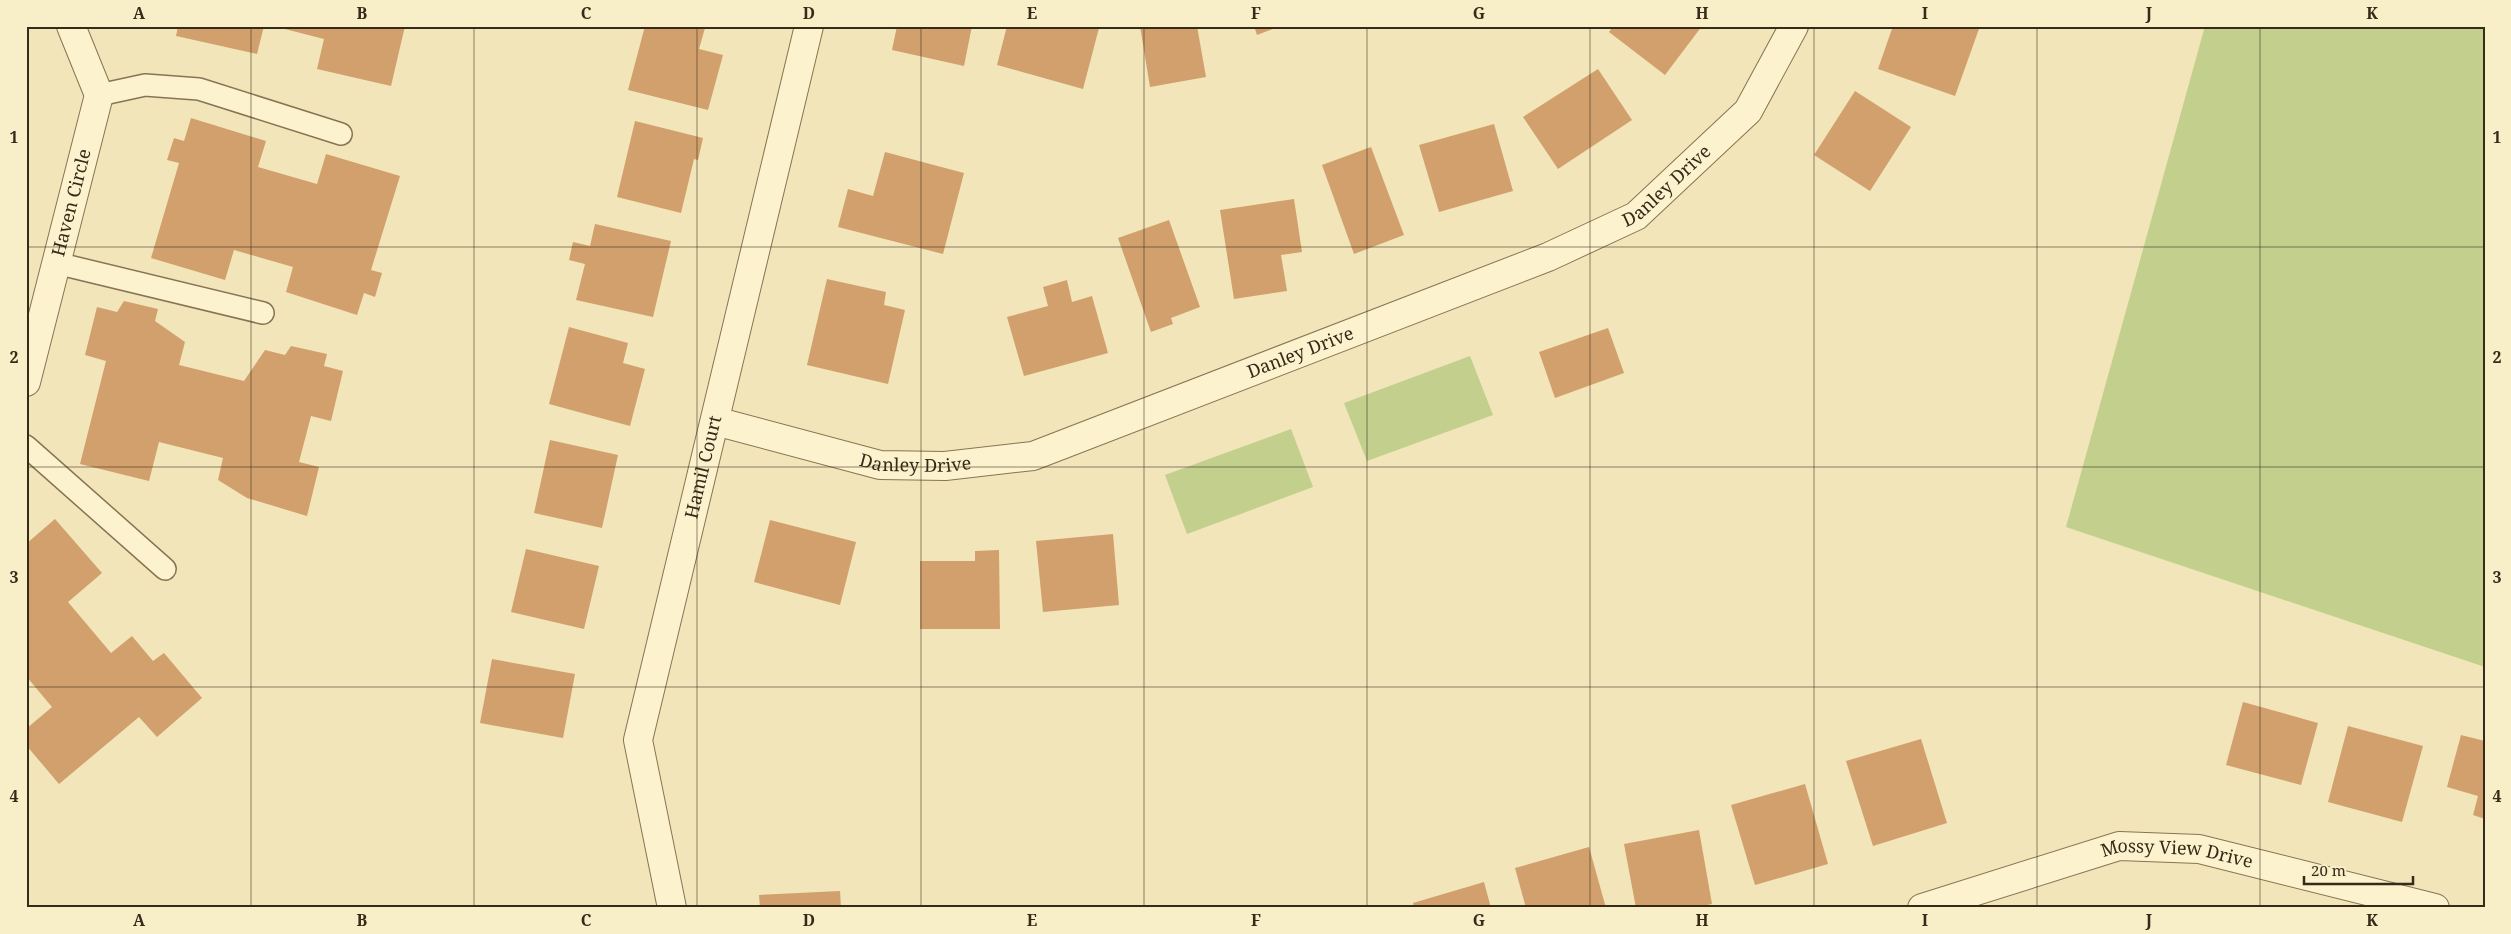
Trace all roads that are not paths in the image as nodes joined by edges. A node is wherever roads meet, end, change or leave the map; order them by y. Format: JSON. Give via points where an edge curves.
{"nodes":[{"id":1,"x":71,"y":26,"type":"edge"},
{"id":2,"x":809,"y":26,"type":"edge"},
{"id":3,"x":1794,"y":26,"type":"edge"},
{"id":4,"x":100,"y":95,"type":"junction"},
{"id":5,"x":341,"y":134,"type":"dead end"},
{"id":6,"x":56,"y":263,"type":"junction"},
{"id":7,"x":263,"y":313,"type":"dead end"},
{"id":8,"x":27,"y":372,"type":"edge"},
{"id":9,"x":715,"y":421,"type":"junction"},
{"id":10,"x":26,"y":446,"type":"edge"},
{"id":11,"x":165,"y":569,"type":"dead end"},
{"id":12,"x":672,"y":908,"type":"edge"},
{"id":13,"x":1922,"y":908,"type":"edge"},
{"id":14,"x":2436,"y":908,"type":"edge"}],
"edges":[{"from":1,"to":4,"type":"street"},
{"from":2,"to":9,"type":"street","name":"Hamil Court"},
{"from":3,"to":9,"type":"street","name":"Danley Drive","via":[[1748,111],[1636,216],[1548,257],[1033,456],[945,466],[880,465]]},
{"from":4,"to":5,"type":"lane","via":[[145,85],[199,89]]},
{"from":4,"to":6,"type":"street","name":"Haven Circle"},
{"from":6,"to":7,"type":"lane"},
{"from":6,"to":8,"type":"street","name":"Haven Circle"},
{"from":9,"to":12,"type":"street","name":"Hamil Court","via":[[638,740]]},
{"from":10,"to":11,"type":"lane"},
{"from":13,"to":14,"type":"street","name":"Mossy View Drive","via":[[2119,846],[2199,849]]}]}
